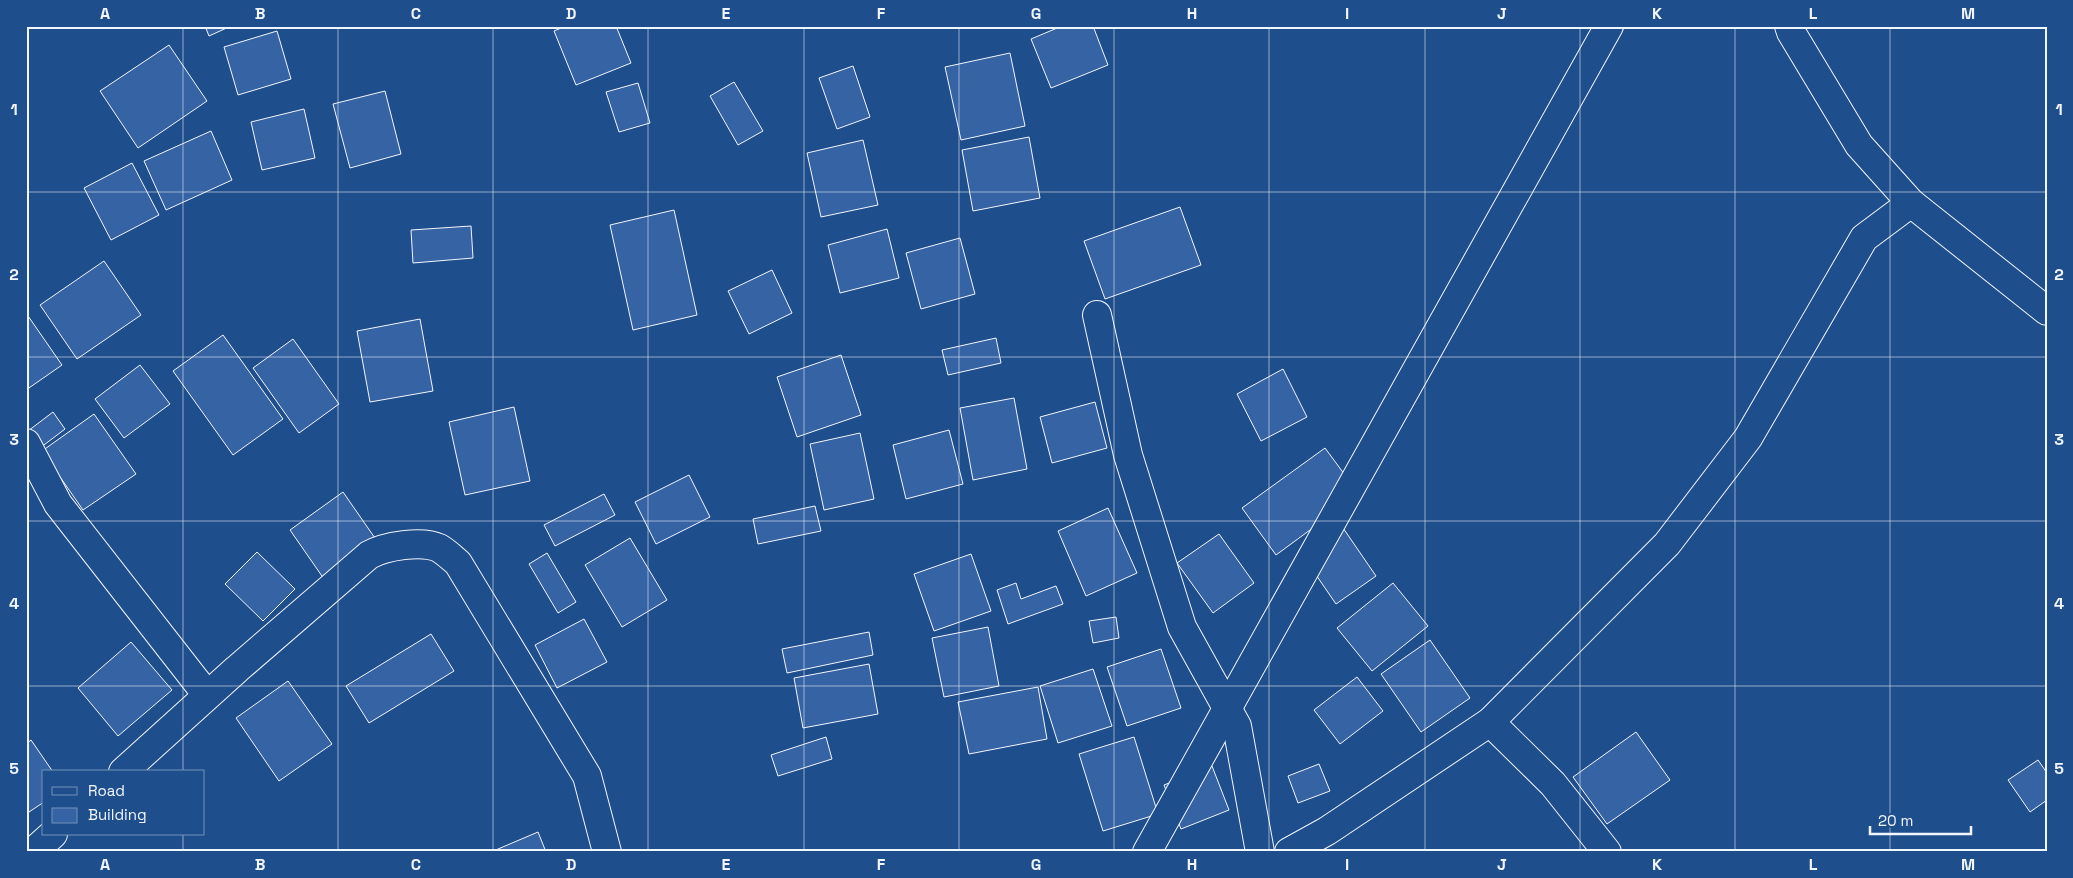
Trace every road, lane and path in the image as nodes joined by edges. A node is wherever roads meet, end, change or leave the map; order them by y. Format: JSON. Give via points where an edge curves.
{"nodes":[{"id":1,"x":1609,"y":26,"type":"edge"},
{"id":2,"x":1789,"y":26,"type":"edge"},
{"id":3,"x":1911,"y":203,"type":"junction"},
{"id":4,"x":2047,"y":311,"type":"edge"},
{"id":5,"x":1097,"y":315,"type":"dead end"},
{"id":6,"x":26,"y":443,"type":"edge"},
{"id":7,"x":207,"y":695,"type":"junction"},
{"id":8,"x":1490,"y":722,"type":"junction"},
{"id":9,"x":125,"y":770,"type":"edge"},
{"id":10,"x":51,"y":836,"type":"edge"},
{"id":11,"x":32,"y":852,"type":"edge"},
{"id":12,"x":607,"y":852,"type":"edge"},
{"id":13,"x":1147,"y":852,"type":"edge"},
{"id":14,"x":1260,"y":852,"type":"edge"},
{"id":15,"x":1289,"y":852,"type":"edge"},
{"id":16,"x":1606,"y":852,"type":"edge"}],
"edges":[{"from":1,"to":13,"type":"main road"},
{"from":2,"to":3,"type":"main road","via":[[1859,145]]},
{"from":3,"to":4,"type":"main road"},
{"from":3,"to":8,"type":"main road","via":[[1864,238],[1748,438],[1667,544]]},
{"from":5,"to":14,"type":"main road","via":[[1128,455],[1182,627],[1237,726]]},
{"from":6,"to":7,"type":"main road","via":[[58,504]]},
{"from":7,"to":9,"type":"main road"},
{"from":7,"to":12,"type":"main road","via":[[369,555],[392,547],[418,545],[438,548],[458,562],[587,776]]},
{"from":8,"to":15,"type":"main road","via":[[1327,831]]},
{"from":8,"to":16,"type":"main road","via":[[1553,784]]},
{"from":10,"to":11,"type":"main road"}]}
